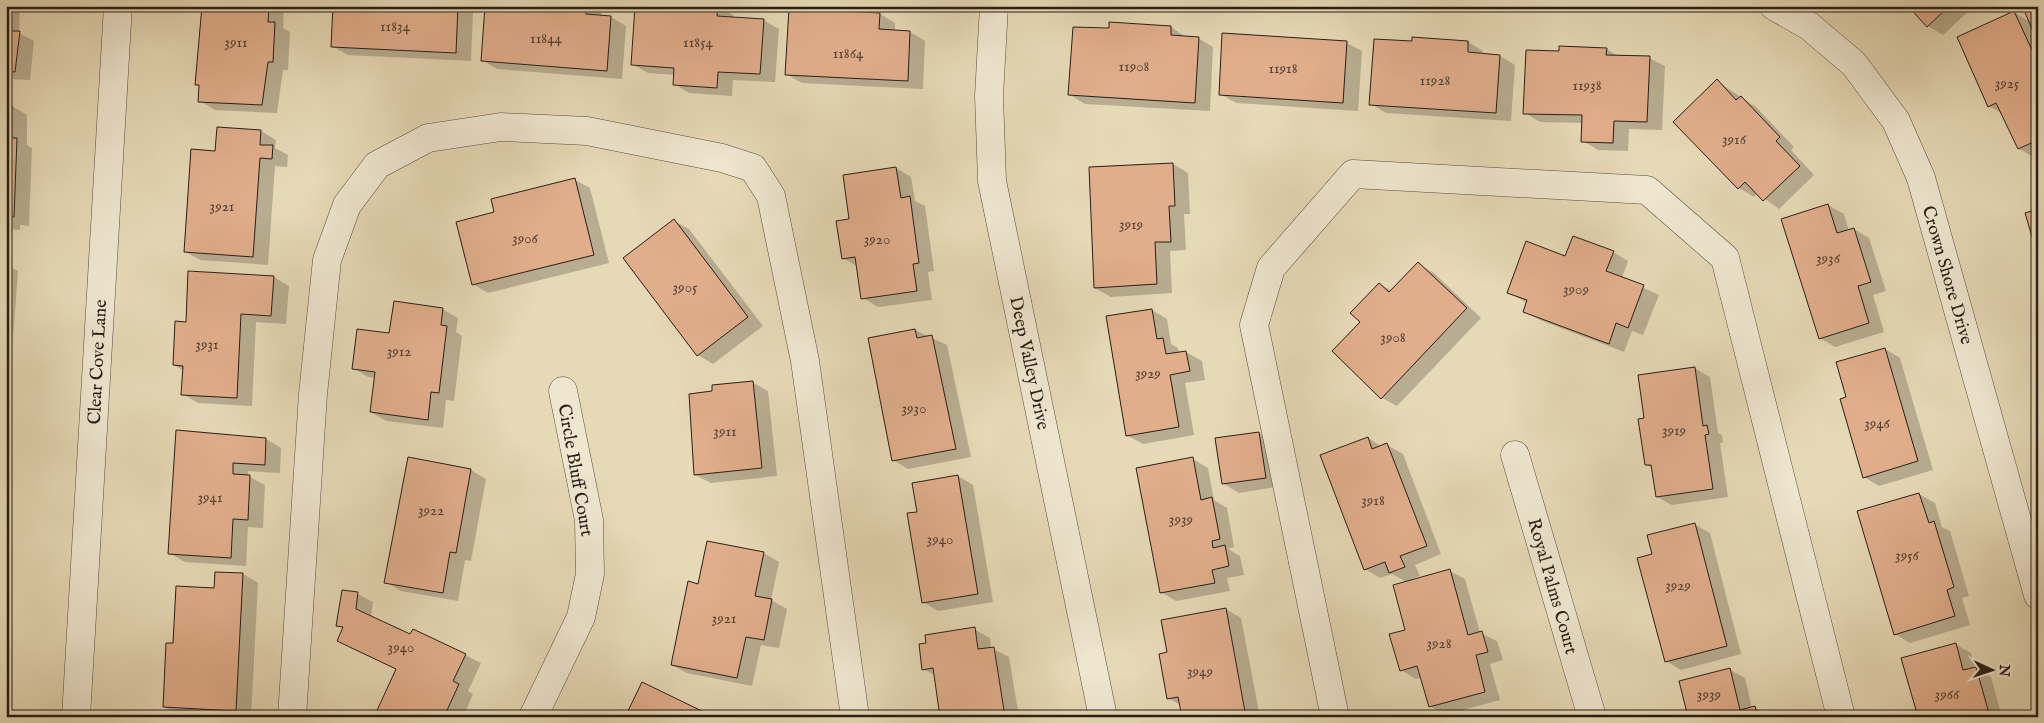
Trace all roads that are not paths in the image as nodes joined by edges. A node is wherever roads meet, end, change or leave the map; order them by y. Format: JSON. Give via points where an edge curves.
{"nodes":[{"id":1,"x":118,"y":6,"type":"edge"},
{"id":2,"x":994,"y":6,"type":"edge"},
{"id":3,"x":1774,"y":6,"type":"edge"},
{"id":4,"x":563,"y":391,"type":"dead end"},
{"id":5,"x":1515,"y":455,"type":"dead end"},
{"id":6,"x":2038,"y":595,"type":"edge"},
{"id":7,"x":76,"y":717,"type":"edge"},
{"id":8,"x":292,"y":717,"type":"edge"},
{"id":9,"x":533,"y":717,"type":"edge"},
{"id":10,"x":856,"y":717,"type":"edge"},
{"id":11,"x":1103,"y":717,"type":"edge"},
{"id":12,"x":1335,"y":717,"type":"edge"},
{"id":13,"x":1592,"y":717,"type":"edge"},
{"id":14,"x":1841,"y":717,"type":"edge"}],
"edges":[{"from":1,"to":7,"type":"street","name":"Clear Cove Lane"},
{"from":2,"to":11,"type":"street","name":"Deep Valley Drive","via":[[989,96],[992,181]]},
{"from":3,"to":6,"type":"street","name":"Crown Shore Drive","via":[[1809,26],[1854,64],[1896,121],[1920,178]]},
{"from":4,"to":9,"type":"street","name":"Circle Bluff Court","via":[[588,520],[590,574],[581,617]]},
{"from":5,"to":13,"type":"street","name":"Royal Palms Court"},
{"from":8,"to":10,"type":"street","via":[[326,260],[347,205],[377,165],[428,138],[501,127],[588,131],[722,158],[753,168],[771,196],[805,361]]},
{"from":12,"to":14,"type":"street","via":[[1254,325],[1271,268],[1353,174],[1647,190],[1726,258]]}]}
